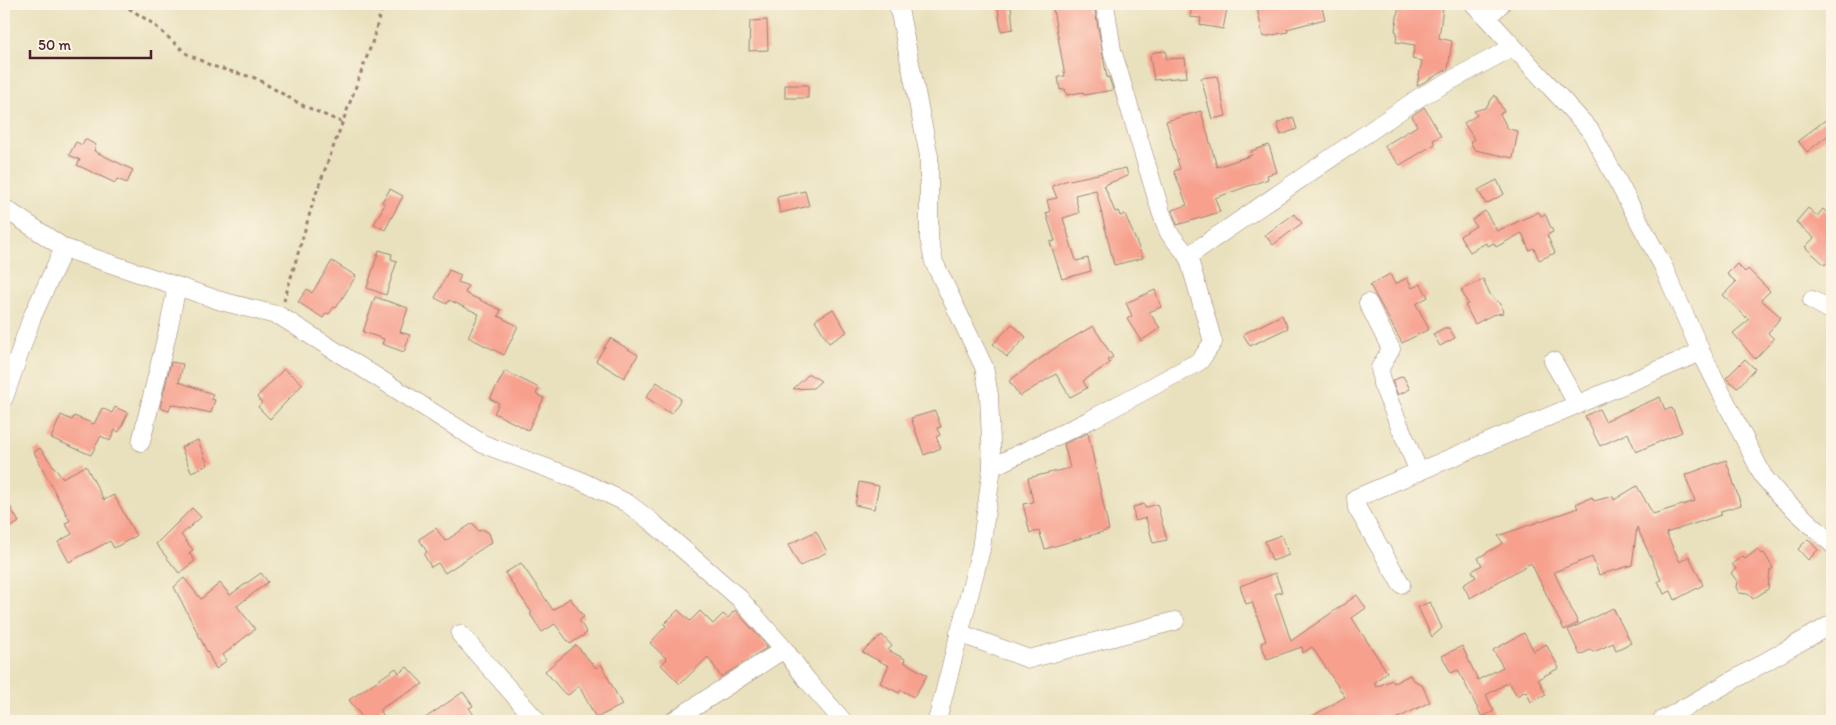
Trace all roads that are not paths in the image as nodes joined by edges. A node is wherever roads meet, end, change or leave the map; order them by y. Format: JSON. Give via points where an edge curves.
{"nodes":[{"id":1,"x":898,"y":4,"type":"edge"},
{"id":2,"x":1106,"y":4,"type":"edge"},
{"id":3,"x":1474,"y":4,"type":"edge"},
{"id":4,"x":1501,"y":4,"type":"edge"},
{"id":5,"x":1488,"y":18,"type":"junction"},
{"id":6,"x":1513,"y":47,"type":"junction"},
{"id":7,"x":4,"y":208,"type":"edge"},
{"id":8,"x":64,"y":248,"type":"junction"},
{"id":9,"x":1188,"y":256,"type":"junction"},
{"id":10,"x":177,"y":286,"type":"junction"},
{"id":11,"x":1812,"y":300,"type":"dead end"},
{"id":12,"x":1368,"y":303,"type":"dead end"},
{"id":13,"x":1832,"y":311,"type":"edge"},
{"id":14,"x":1701,"y":352,"type":"junction"},
{"id":15,"x":1553,"y":361,"type":"dead end"},
{"id":16,"x":4,"y":398,"type":"edge"},
{"id":17,"x":1578,"y":405,"type":"junction"},
{"id":18,"x":140,"y":442,"type":"dead end"},
{"id":19,"x":992,"y":467,"type":"junction"},
{"id":20,"x":1419,"y":472,"type":"junction"},
{"id":21,"x":1832,"y":544,"type":"edge"},
{"id":22,"x":1401,"y":584,"type":"dead end"},
{"id":23,"x":1175,"y":622,"type":"dead end"},
{"id":24,"x":1832,"y":624,"type":"edge"},
{"id":25,"x":959,"y":633,"type":"junction"},
{"id":26,"x":460,"y":634,"type":"dead end"},
{"id":27,"x":784,"y":649,"type":"junction"},
{"id":28,"x":537,"y":721,"type":"edge"},
{"id":29,"x":673,"y":721,"type":"edge"},
{"id":30,"x":843,"y":721,"type":"edge"},
{"id":31,"x":937,"y":721,"type":"edge"},
{"id":32,"x":1661,"y":721,"type":"edge"}],
"edges":[{"from":1,"to":19,"type":"street","via":[[929,156],[929,239],[934,262],[984,368]]},
{"from":2,"to":9,"type":"street","via":[[1112,50],[1161,212],[1169,233]]},
{"from":3,"to":5,"type":"street"},
{"from":4,"to":5,"type":"street"},
{"from":5,"to":6,"type":"street"},
{"from":6,"to":9,"type":"street","via":[[1420,97]]},
{"from":6,"to":14,"type":"street","via":[[1590,130],[1663,266]]},
{"from":7,"to":8,"type":"street"},
{"from":8,"to":10,"type":"street"},
{"from":8,"to":16,"type":"street","via":[[32,317]]},
{"from":9,"to":19,"type":"street","via":[[1213,342],[1200,361],[1092,419]]},
{"from":10,"to":18,"type":"street"},
{"from":10,"to":27,"type":"street","via":[[280,316],[483,444],[586,483],[627,503],[739,598]]},
{"from":11,"to":13,"type":"street"},
{"from":12,"to":20,"type":"street","via":[[1391,349],[1380,368],[1382,384]]},
{"from":14,"to":17,"type":"street"},
{"from":14,"to":21,"type":"street","via":[[1763,476]]},
{"from":15,"to":17,"type":"street"},
{"from":17,"to":20,"type":"street"},
{"from":19,"to":25,"type":"street","via":[[981,549]]},
{"from":20,"to":22,"type":"street","via":[[1356,498],[1355,502]]},
{"from":23,"to":25,"type":"street","via":[[1029,660]]},
{"from":24,"to":32,"type":"street"},
{"from":25,"to":31,"type":"street"},
{"from":26,"to":28,"type":"street"},
{"from":27,"to":29,"type":"street"},
{"from":27,"to":30,"type":"street"}]}
